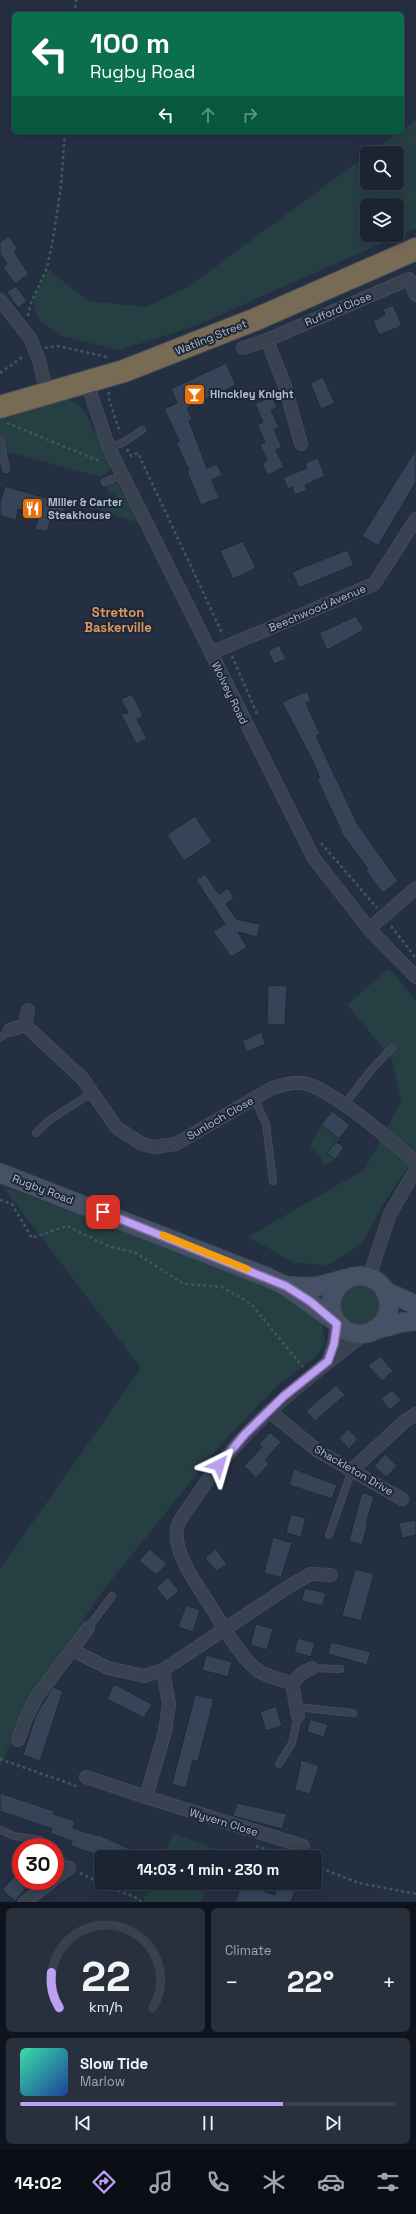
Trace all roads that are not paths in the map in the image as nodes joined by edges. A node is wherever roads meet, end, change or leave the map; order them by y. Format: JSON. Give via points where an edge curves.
{"nodes":[{"id":1,"x":416,"y":249,"type":"edge"},
{"id":2,"x":416,"y":295,"type":"edge"},
{"id":3,"x":0,"y":300,"type":"edge"},
{"id":4,"x":267,"y":340,"type":"junction"},
{"id":5,"x":243,"y":348,"type":"dead end"},
{"id":6,"x":87,"y":383,"type":"junction"},
{"id":7,"x":47,"y":395,"type":"junction"},
{"id":8,"x":2,"y":414,"type":"edge"},
{"id":9,"x":142,"y":430,"type":"dead end"},
{"id":10,"x":0,"y":440,"type":"edge"},
{"id":11,"x":301,"y":444,"type":"dead end"},
{"id":12,"x":109,"y":448,"type":"junction"},
{"id":13,"x":6,"y":469,"type":"dead end"},
{"id":14,"x":123,"y":475,"type":"junction"},
{"id":15,"x":106,"y":482,"type":"dead end"},
{"id":16,"x":416,"y":520,"type":"edge"},
{"id":17,"x":211,"y":653,"type":"junction"},
{"id":18,"x":416,"y":888,"type":"edge"},
{"id":19,"x":369,"y":929,"type":"junction"},
{"id":20,"x":416,"y":977,"type":"edge"},
{"id":21,"x":28,"y":1010,"type":"dead end"},
{"id":22,"x":25,"y":1025,"type":"junction"},
{"id":23,"x":10,"y":1030,"type":"joint"},
{"id":24,"x":0,"y":1038,"type":"edge"},
{"id":25,"x":392,"y":1048,"type":"dead end"},
{"id":26,"x":92,"y":1093,"type":"junction"},
{"id":27,"x":254,"y":1098,"type":"junction"},
{"id":28,"x":344,"y":1105,"type":"junction"},
{"id":29,"x":36,"y":1133,"type":"dead end"},
{"id":30,"x":416,"y":1162,"type":"edge"},
{"id":31,"x":416,"y":1169,"type":"edge"},
{"id":32,"x":0,"y":1173,"type":"edge"},
{"id":33,"x":273,"y":1181,"type":"dead end"},
{"id":34,"x":369,"y":1277,"type":"junction"},
{"id":35,"x":346,"y":1279,"type":"junction"},
{"id":36,"x":286,"y":1286,"type":"junction"},
{"id":37,"x":385,"y":1291,"type":"junction"},
{"id":38,"x":416,"y":1305,"type":"edge"},
{"id":39,"x":416,"y":1321,"type":"edge"},
{"id":40,"x":336,"y":1322,"type":"junction"},
{"id":41,"x":369,"y":1332,"type":"junction"},
{"id":42,"x":328,"y":1361,"type":"junction"},
{"id":43,"x":269,"y":1411,"type":"junction"},
{"id":44,"x":416,"y":1414,"type":"edge"},
{"id":45,"x":352,"y":1470,"type":"junction"},
{"id":46,"x":402,"y":1499,"type":"dead end"},
{"id":47,"x":329,"y":1536,"type":"dead end"},
{"id":48,"x":331,"y":1575,"type":"dead end"},
{"id":49,"x":112,"y":1596,"type":"dead end"},
{"id":50,"x":88,"y":1628,"type":"joint"},
{"id":51,"x":225,"y":1630,"type":"junction"},
{"id":52,"x":72,"y":1650,"type":"junction"},
{"id":53,"x":312,"y":1668,"type":"joint"},
{"id":54,"x":340,"y":1669,"type":"dead end"},
{"id":55,"x":162,"y":1670,"type":"junction"},
{"id":56,"x":292,"y":1683,"type":"junction"},
{"id":57,"x":298,"y":1711,"type":"junction"},
{"id":58,"x":353,"y":1713,"type":"dead end"},
{"id":59,"x":18,"y":1740,"type":"dead end"},
{"id":60,"x":279,"y":1764,"type":"dead end"},
{"id":61,"x":86,"y":1777,"type":"dead end"},
{"id":62,"x":146,"y":1797,"type":"junction"},
{"id":63,"x":0,"y":1830,"type":"edge"},
{"id":64,"x":28,"y":1838,"type":"edge"},
{"id":65,"x":303,"y":1846,"type":"dead end"},
{"id":66,"x":64,"y":1863,"type":"edge"},
{"id":67,"x":69,"y":1868,"type":"joint"},
{"id":68,"x":64,"y":1872,"type":"edge"},
{"id":69,"x":40,"y":1890,"type":"edge"},
{"id":70,"x":25,"y":1902,"type":"edge"}],
"edges":[{"from":1,"to":6,"type":"highway","name":"Watling Street","via":[[254,320],[121,365]]},
{"from":2,"to":4,"type":"street","name":"Rufford Close","via":[[409,278]]},
{"from":3,"to":7,"type":"street","via":[[25,331],[36,351]]},
{"from":4,"to":5,"type":"street","name":"Rufford Close"},
{"from":4,"to":11,"type":"street","via":[[285,386]]},
{"from":6,"to":7,"type":"highway","name":"Watling Street"},
{"from":6,"to":12,"type":"street","name":"Wolvey Road"},
{"from":7,"to":8,"type":"highway","name":"Watling Street"},
{"from":9,"to":12,"type":"lane"},
{"from":10,"to":13,"type":"lane"},
{"from":12,"to":14,"type":"street","name":"Wolvey Road"},
{"from":14,"to":15,"type":"lane"},
{"from":14,"to":17,"type":"street","name":"Wolvey Road"},
{"from":16,"to":17,"type":"street","name":"Beechwood Avenue","via":[[374,584]]},
{"from":17,"to":19,"type":"street","name":"Wolvey Road","via":[[313,857]]},
{"from":18,"to":19,"type":"street"},
{"from":19,"to":20,"type":"street","name":"Wolvey Road"},
{"from":21,"to":22,"type":"street"},
{"from":22,"to":23,"type":"street"},
{"from":22,"to":26,"type":"street","name":"Sunloch Close","via":[[71,1066]]},
{"from":23,"to":24,"type":"lane"},
{"from":25,"to":28,"type":"lane"},
{"from":26,"to":27,"type":"street","name":"Sunloch Close","via":[[117,1128],[142,1144],[154,1147],[176,1144]]},
{"from":26,"to":29,"type":"lane","via":[[48,1121]]},
{"from":27,"to":28,"type":"street","name":"Sunloch Close","via":[[272,1088],[289,1083],[303,1083],[317,1088]]},
{"from":27,"to":33,"type":"lane","via":[[266,1124]]},
{"from":28,"to":30,"type":"street","name":"Sunloch Close"},
{"from":31,"to":34,"type":"street","via":[[390,1214]]},
{"from":32,"to":36,"type":"main road","name":"Rugby Road","via":[[133,1223]]},
{"from":34,"to":35,"type":"main road","via":[[357,1275]]},
{"from":34,"to":37,"type":"main road","via":[[376,1280]]},
{"from":35,"to":36,"type":"main road","name":"Rugby Road","via":[[315,1287]]},
{"from":35,"to":40,"type":"main road","via":[[338,1285],[330,1303]]},
{"from":36,"to":40,"type":"main road","name":"Rugby Road"},
{"from":37,"to":38,"type":"main road"},
{"from":37,"to":41,"type":"main road","via":[[389,1302],[388,1313],[383,1323]]},
{"from":39,"to":41,"type":"main road"},
{"from":40,"to":41,"type":"main road","via":[[349,1332]]},
{"from":40,"to":42,"type":"street","via":[[334,1344]]},
{"from":41,"to":42,"type":"street"},
{"from":42,"to":43,"type":"street"},
{"from":43,"to":45,"type":"street","name":"Shackleton Drive","via":[[318,1451]]},
{"from":43,"to":51,"type":"street","via":[[245,1434],[210,1476],[178,1525],[178,1544],[184,1563]]},
{"from":44,"to":45,"type":"street"},
{"from":45,"to":46,"type":"street","name":"Shackleton Drive"},
{"from":45,"to":47,"type":"lane"},
{"from":48,"to":51,"type":"street","via":[[311,1574]]},
{"from":49,"to":50,"type":"lane"},
{"from":50,"to":52,"type":"street"},
{"from":51,"to":55,"type":"street"},
{"from":51,"to":56,"type":"street","via":[[241,1652],[260,1671]]},
{"from":52,"to":55,"type":"street","via":[[108,1668],[144,1676]]},
{"from":52,"to":59,"type":"street","via":[[36,1698]]},
{"from":53,"to":54,"type":"lane"},
{"from":53,"to":56,"type":"street"},
{"from":55,"to":62,"type":"street","via":[[169,1704],[165,1732]]},
{"from":56,"to":57,"type":"street"},
{"from":57,"to":58,"type":"lane"},
{"from":57,"to":60,"type":"lane","via":[[292,1743]]},
{"from":61,"to":62,"type":"street","name":"Wyvern Close"},
{"from":62,"to":65,"type":"street","name":"Wyvern Close"},
{"from":63,"to":64,"type":"lane"},
{"from":66,"to":67,"type":"lane"},
{"from":67,"to":68,"type":"street"},
{"from":69,"to":70,"type":"street"}]}
